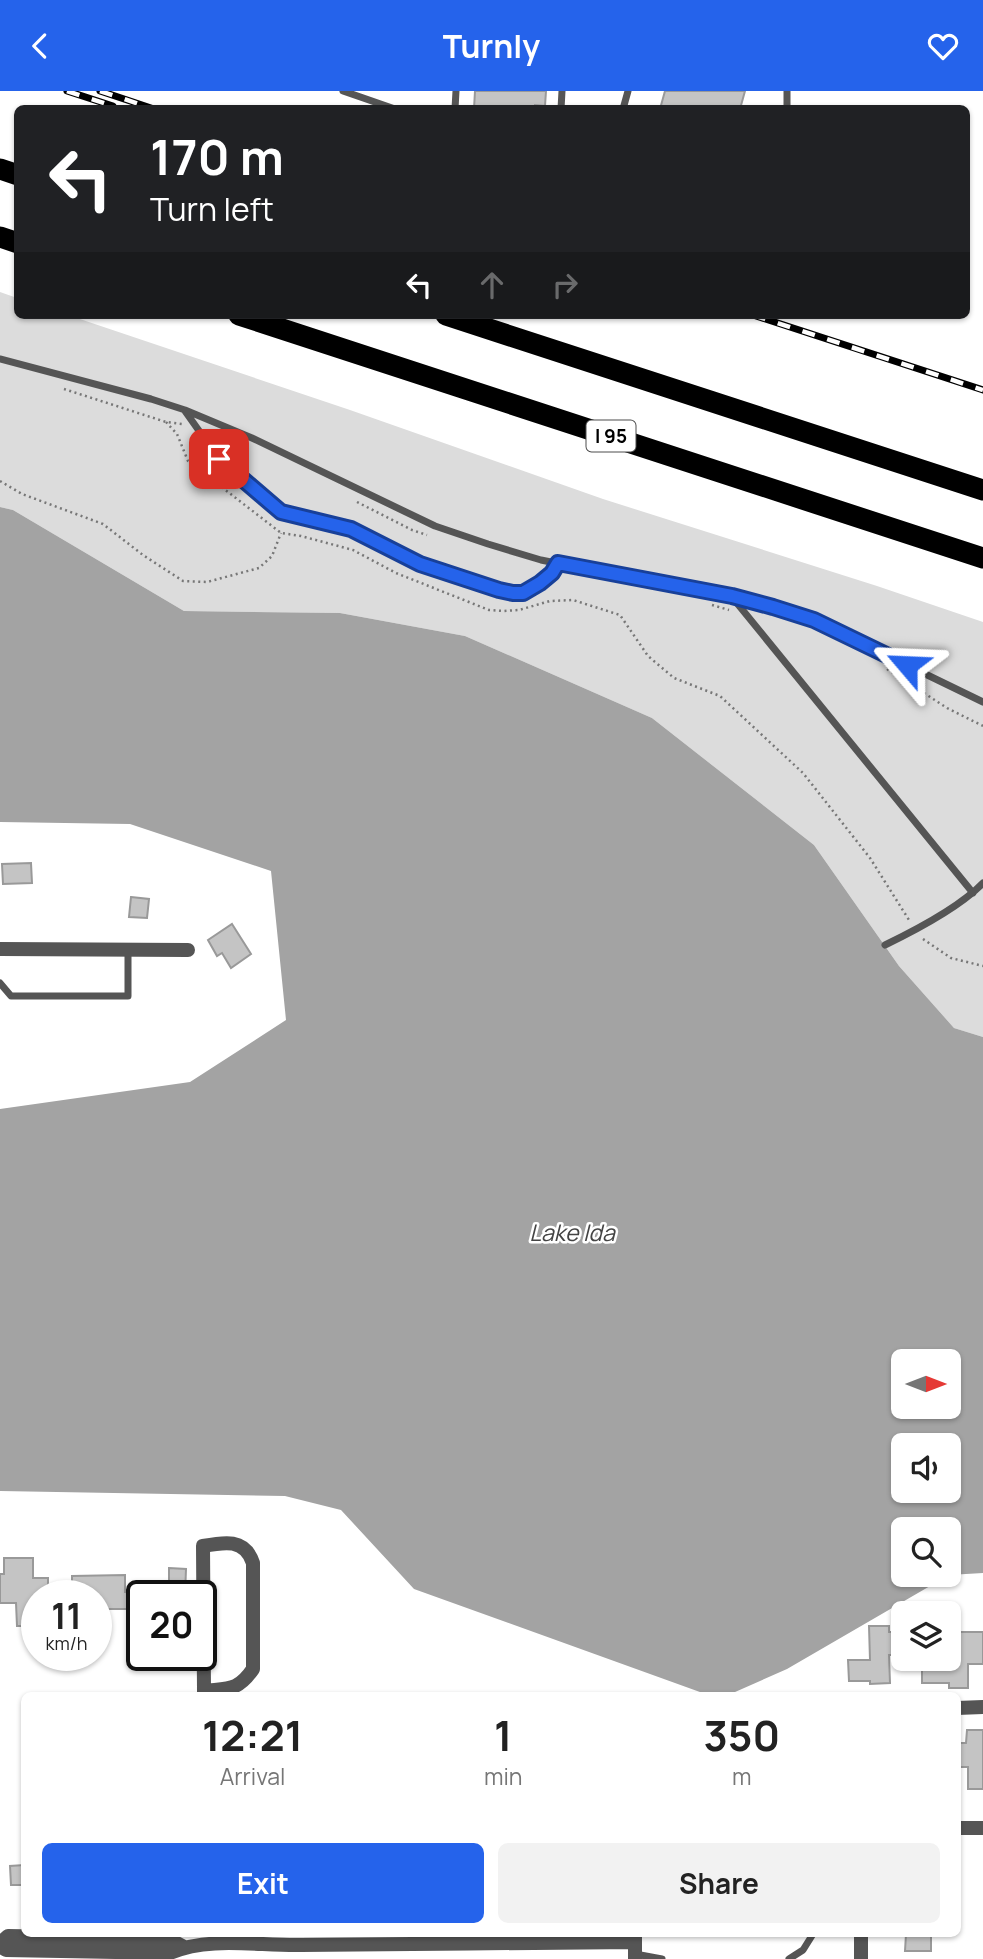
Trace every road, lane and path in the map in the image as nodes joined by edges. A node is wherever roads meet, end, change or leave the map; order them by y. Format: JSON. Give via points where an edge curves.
{"nodes":[{"id":1,"x":343,"y":91,"type":"edge"},
{"id":2,"x":383,"y":105,"type":"edge"},
{"id":3,"x":251,"y":319,"type":"edge"},
{"id":4,"x":458,"y":319,"type":"edge"},
{"id":5,"x":0,"y":359,"type":"edge"},
{"id":6,"x":185,"y":410,"type":"junction"},
{"id":7,"x":166,"y":422,"type":"dead end"},
{"id":8,"x":0,"y":481,"type":"edge"},
{"id":9,"x":983,"y":490,"type":"edge"},
{"id":10,"x":281,"y":533,"type":"junction"},
{"id":11,"x":983,"y":558,"type":"edge"},
{"id":12,"x":558,"y":563,"type":"junction"},
{"id":13,"x":732,"y":596,"type":"junction"},
{"id":14,"x":983,"y":702,"type":"edge"},
{"id":15,"x":983,"y":883,"type":"edge"},
{"id":16,"x":973,"y":893,"type":"junction"},
{"id":17,"x":914,"y":931,"type":"junction"},
{"id":18,"x":885,"y":945,"type":"dead end"},
{"id":19,"x":0,"y":949,"type":"edge"},
{"id":20,"x":128,"y":950,"type":"junction"},
{"id":21,"x":188,"y":950,"type":"dead end"},
{"id":22,"x":983,"y":966,"type":"edge"},
{"id":23,"x":0,"y":983,"type":"edge"},
{"id":24,"x":204,"y":1692,"type":"edge"},
{"id":25,"x":210,"y":1692,"type":"edge"},
{"id":26,"x":983,"y":1707,"type":"edge"},
{"id":27,"x":961,"y":1708,"type":"edge"},
{"id":28,"x":961,"y":1828,"type":"edge"},
{"id":29,"x":983,"y":1828,"type":"edge"},
{"id":30,"x":811,"y":1937,"type":"edge"},
{"id":31,"x":861,"y":1937,"type":"edge"},
{"id":32,"x":202,"y":1938,"type":"edge"},
{"id":33,"x":0,"y":1944,"type":"edge"},
{"id":34,"x":635,"y":1947,"type":"edge"},
{"id":35,"x":200,"y":1959,"type":"edge"},
{"id":36,"x":662,"y":1959,"type":"edge"},
{"id":37,"x":789,"y":1959,"type":"edge"},
{"id":38,"x":861,"y":1959,"type":"edge"}],
"edges":[{"from":1,"to":2,"type":"lane"},
{"from":3,"to":11,"type":"highway","number":"I 95"},
{"from":4,"to":9,"type":"highway"},
{"from":5,"to":6,"type":"lane"},
{"from":6,"to":12,"type":"lane","via":[[435,526]]},
{"from":6,"to":12,"type":"lane","via":[[219,459],[281,512],[351,529],[420,564],[513,593],[540,583]]},
{"from":7,"to":10,"type":"path","via":[[177,434],[188,461]]},
{"from":8,"to":10,"type":"path","via":[[22,494],[103,524],[183,581],[206,582],[259,568],[272,556]]},
{"from":10,"to":17,"type":"path","via":[[353,550],[396,573],[489,610],[519,610],[573,600],[620,615],[648,656],[674,678],[720,696],[803,773],[870,858]]},
{"from":12,"to":13,"type":"lane"},
{"from":13,"to":14,"type":"lane","via":[[814,620]]},
{"from":13,"to":16,"type":"lane"},
{"from":15,"to":16,"type":"lane"},
{"from":16,"to":17,"type":"lane"},
{"from":17,"to":18,"type":"lane"},
{"from":17,"to":22,"type":"path","via":[[951,958]]},
{"from":19,"to":20,"type":"street"},
{"from":20,"to":21,"type":"street"},
{"from":20,"to":23,"type":"lane","via":[[128,996],[11,996]]},
{"from":24,"to":25,"type":"street","via":[[204,1546],[230,1543],[250,1553],[253,1669],[244,1683]]},
{"from":26,"to":27,"type":"street"},
{"from":28,"to":29,"type":"street"},
{"from":30,"to":37,"type":"lane"},
{"from":31,"to":38,"type":"street"},
{"from":32,"to":33,"type":"street","via":[[170,1953],[6,1950]]},
{"from":32,"to":34,"type":"street","via":[[286,1946]]},
{"from":32,"to":35,"type":"street"},
{"from":34,"to":36,"type":"lane"}]}
